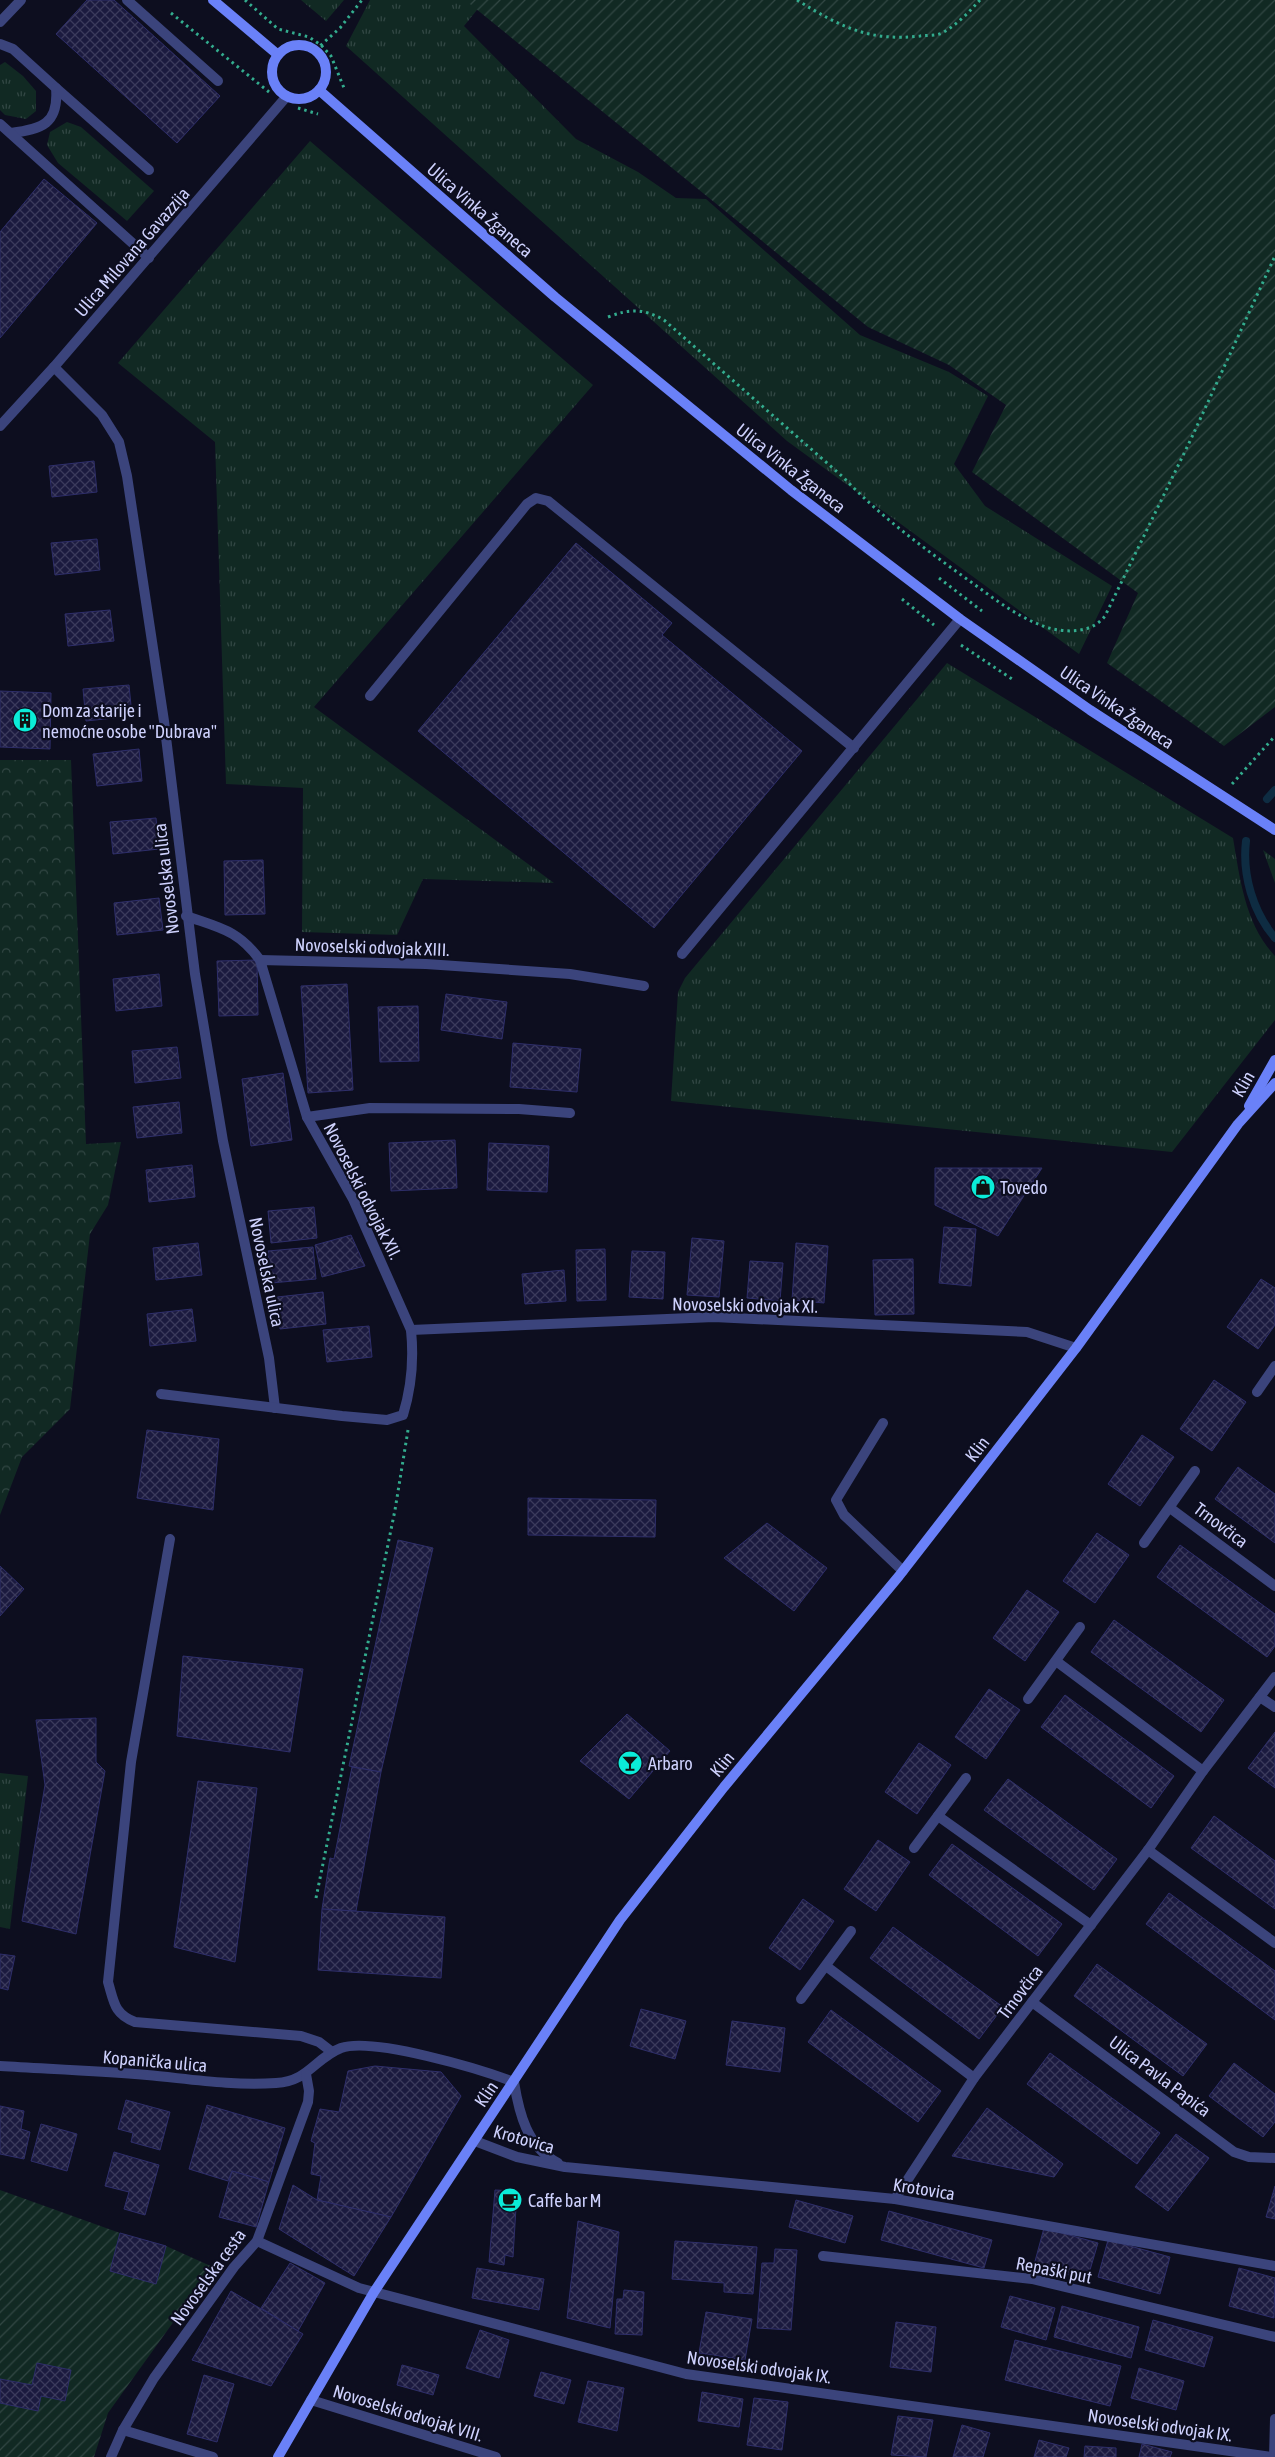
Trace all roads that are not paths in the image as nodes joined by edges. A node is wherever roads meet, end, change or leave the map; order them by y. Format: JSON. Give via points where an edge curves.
{"nodes":[{"id":1,"x":21,"y":0,"type":"edge"},
{"id":2,"x":127,"y":0,"type":"edge"},
{"id":3,"x":213,"y":0,"type":"edge"},
{"id":4,"x":0,"y":22,"type":"edge"},
{"id":5,"x":0,"y":44,"type":"edge"},
{"id":6,"x":277,"y":54,"type":"junction"},
{"id":7,"x":218,"y":81,"type":"dead end"},
{"id":8,"x":56,"y":88,"type":"junction"},
{"id":9,"x":319,"y":90,"type":"junction"},
{"id":10,"x":286,"y":96,"type":"junction"},
{"id":11,"x":0,"y":124,"type":"edge"},
{"id":12,"x":11,"y":133,"type":"junction"},
{"id":13,"x":149,"y":170,"type":"dead end"},
{"id":14,"x":149,"y":258,"type":"junction"},
{"id":15,"x":54,"y":367,"type":"junction"},
{"id":16,"x":0,"y":426,"type":"edge"},
{"id":17,"x":960,"y":619,"type":"junction"},
{"id":18,"x":370,"y":696,"type":"dead end"},
{"id":19,"x":854,"y":748,"type":"junction"},
{"id":20,"x":1275,"y":830,"type":"edge"},
{"id":21,"x":186,"y":916,"type":"junction"},
{"id":22,"x":682,"y":954,"type":"dead end"},
{"id":23,"x":260,"y":960,"type":"junction"},
{"id":24,"x":644,"y":986,"type":"dead end"},
{"id":25,"x":1275,"y":1060,"type":"edge"},
{"id":26,"x":1275,"y":1083,"type":"edge"},
{"id":27,"x":570,"y":1113,"type":"dead end"},
{"id":28,"x":307,"y":1117,"type":"junction"},
{"id":29,"x":1238,"y":1124,"type":"junction"},
{"id":30,"x":411,"y":1330,"type":"junction"},
{"id":31,"x":1076,"y":1348,"type":"junction"},
{"id":32,"x":1275,"y":1366,"type":"edge"},
{"id":33,"x":1257,"y":1392,"type":"dead end"},
{"id":34,"x":161,"y":1394,"type":"dead end"},
{"id":35,"x":275,"y":1408,"type":"junction"},
{"id":36,"x":883,"y":1423,"type":"dead end"},
{"id":37,"x":1195,"y":1471,"type":"dead end"},
{"id":38,"x":1170,"y":1508,"type":"junction"},
{"id":39,"x":170,"y":1539,"type":"dead end"},
{"id":40,"x":1144,"y":1542,"type":"dead end"},
{"id":41,"x":903,"y":1571,"type":"junction"},
{"id":42,"x":1275,"y":1586,"type":"edge"},
{"id":43,"x":1080,"y":1627,"type":"dead end"},
{"id":44,"x":1056,"y":1661,"type":"junction"},
{"id":45,"x":1275,"y":1677,"type":"edge"},
{"id":46,"x":1260,"y":1697,"type":"junction"},
{"id":47,"x":1028,"y":1699,"type":"dead end"},
{"id":48,"x":1275,"y":1707,"type":"edge"},
{"id":49,"x":1204,"y":1772,"type":"junction"},
{"id":50,"x":966,"y":1778,"type":"dead end"},
{"id":51,"x":938,"y":1816,"type":"junction"},
{"id":52,"x":914,"y":1848,"type":"dead end"},
{"id":53,"x":1148,"y":1850,"type":"junction"},
{"id":54,"x":1091,"y":1925,"type":"junction"},
{"id":55,"x":852,"y":1931,"type":"dead end"},
{"id":56,"x":1275,"y":1943,"type":"edge"},
{"id":57,"x":826,"y":1966,"type":"junction"},
{"id":58,"x":801,"y":1999,"type":"dead end"},
{"id":59,"x":1032,"y":2002,"type":"junction"},
{"id":60,"x":332,"y":2052,"type":"junction"},
{"id":61,"x":0,"y":2066,"type":"edge"},
{"id":62,"x":306,"y":2074,"type":"junction"},
{"id":63,"x":974,"y":2078,"type":"junction"},
{"id":64,"x":514,"y":2082,"type":"junction"},
{"id":65,"x":474,"y":2141,"type":"junction"},
{"id":66,"x":1275,"y":2158,"type":"edge"},
{"id":67,"x":565,"y":2167,"type":"junction"},
{"id":68,"x":894,"y":2199,"type":"junction"},
{"id":69,"x":257,"y":2241,"type":"junction"},
{"id":70,"x":823,"y":2256,"type":"dead end"},
{"id":71,"x":1275,"y":2266,"type":"edge"},
{"id":72,"x":374,"y":2292,"type":"junction"},
{"id":73,"x":1275,"y":2337,"type":"edge"},
{"id":74,"x":311,"y":2400,"type":"junction"},
{"id":75,"x":1275,"y":2419,"type":"edge"},
{"id":76,"x":123,"y":2430,"type":"junction"},
{"id":77,"x":111,"y":2457,"type":"edge"},
{"id":78,"x":213,"y":2457,"type":"edge"},
{"id":79,"x":278,"y":2457,"type":"edge"},
{"id":80,"x":496,"y":2457,"type":"edge"},
{"id":81,"x":1273,"y":2457,"type":"edge"}],
"edges":[{"from":1,"to":4,"type":"street"},
{"from":2,"to":7,"type":"street"},
{"from":3,"to":6,"type":"street"},
{"from":5,"to":8,"type":"street","via":[[12,48]]},
{"from":6,"to":9,"type":"street","via":[[290,45],[319,48],[326,68],[324,83]]},
{"from":6,"to":10,"type":"street","via":[[271,69],[272,77]]},
{"from":8,"to":12,"type":"street","via":[[58,106],[48,120],[36,130]]},
{"from":8,"to":13,"type":"street"},
{"from":9,"to":10,"type":"street","via":[[308,98]]},
{"from":9,"to":17,"type":"street","name":"Ulica Vinka Žganeca","via":[[638,367],[791,490]]},
{"from":10,"to":14,"type":"street","name":"Ulica Milovana Gavazzija"},
{"from":11,"to":12,"type":"street"},
{"from":12,"to":14,"type":"street"},
{"from":14,"to":15,"type":"street","name":"Ulica Milovana Gavazzija"},
{"from":15,"to":16,"type":"street","name":"Ulica Milovana Gavazzija"},
{"from":15,"to":21,"type":"street","name":"Novoselska ulica","via":[[102,415],[120,442],[164,721]]},
{"from":17,"to":19,"type":"street"},
{"from":17,"to":20,"type":"street","name":"Ulica Vinka Žganeca","via":[[1090,710]]},
{"from":18,"to":19,"type":"street","via":[[527,504],[536,498],[548,501]]},
{"from":19,"to":22,"type":"street"},
{"from":21,"to":23,"type":"street","via":[[236,934]]},
{"from":21,"to":35,"type":"street","name":"Novoselska ulica","via":[[223,1141],[269,1358]]},
{"from":23,"to":24,"type":"street","name":"Novoselski odvojak XIII.","via":[[445,965],[570,974]]},
{"from":23,"to":28,"type":"street"},
{"from":25,"to":29,"type":"street","name":"Klin"},
{"from":26,"to":29,"type":"street","name":"Klin"},
{"from":27,"to":28,"type":"street","name":"Novoselski odvojak XII.","via":[[519,1109],[370,1108]]},
{"from":28,"to":30,"type":"street","name":"Novoselski odvojak XII.","via":[[353,1200]]},
{"from":29,"to":31,"type":"street","name":"Klin"},
{"from":30,"to":31,"type":"street","name":"Novoselski odvojak XI.","via":[[714,1317],[1028,1332]]},
{"from":30,"to":35,"type":"street","via":[[411,1390],[403,1415],[387,1420]]},
{"from":31,"to":41,"type":"street","name":"Klin"},
{"from":32,"to":33,"type":"street"},
{"from":34,"to":35,"type":"street"},
{"from":36,"to":41,"type":"street","via":[[836,1500],[844,1515]]},
{"from":37,"to":38,"type":"street","name":"Trnovčica"},
{"from":38,"to":40,"type":"street","name":"Trnovčica"},
{"from":38,"to":42,"type":"street","name":"Trnovčica"},
{"from":39,"to":60,"type":"street","via":[[131,1762],[108,1982],[115,2007],[124,2017],[135,2022],[301,2036],[319,2042]]},
{"from":41,"to":64,"type":"street","name":"Klin","via":[[724,1787],[620,1920]]},
{"from":43,"to":44,"type":"street"},
{"from":44,"to":47,"type":"street"},
{"from":44,"to":49,"type":"street"},
{"from":45,"to":46,"type":"street","name":"Trnovčica"},
{"from":46,"to":48,"type":"street"},
{"from":46,"to":49,"type":"street","name":"Trnovčica"},
{"from":49,"to":53,"type":"street","name":"Trnovčica"},
{"from":50,"to":51,"type":"street"},
{"from":51,"to":52,"type":"street"},
{"from":51,"to":54,"type":"street"},
{"from":53,"to":54,"type":"street","name":"Trnovčica"},
{"from":53,"to":56,"type":"street"},
{"from":54,"to":59,"type":"street","name":"Trnovčica"},
{"from":55,"to":57,"type":"street"},
{"from":57,"to":58,"type":"street"},
{"from":57,"to":63,"type":"street"},
{"from":59,"to":63,"type":"street","name":"Trnovčica"},
{"from":59,"to":66,"type":"street","name":"Ulica Pavla Papića","via":[[1234,2152],[1248,2157]]},
{"from":60,"to":62,"type":"street"},
{"from":60,"to":64,"type":"street","via":[[355,2046],[384,2048],[485,2071]]},
{"from":61,"to":62,"type":"street","name":"Kopanička ulica","via":[[148,2075],[205,2082],[277,2083]]},
{"from":62,"to":69,"type":"street","name":"Novoselska cesta","via":[[310,2091],[308,2102]]},
{"from":63,"to":68,"type":"street","name":"Trnovčica"},
{"from":64,"to":65,"type":"street","name":"Klin"},
{"from":64,"to":67,"type":"street","name":"Krotovica","via":[[523,2123],[531,2138],[549,2159]]},
{"from":65,"to":67,"type":"street","name":"Krotovica","via":[[517,2157]]},
{"from":65,"to":72,"type":"street","name":"Klin"},
{"from":67,"to":68,"type":"street","name":"Krotovica"},
{"from":68,"to":71,"type":"street","name":"Krotovica"},
{"from":69,"to":72,"type":"street","name":"Novoselski odvojak IX."},
{"from":69,"to":76,"type":"street","name":"Novoselska cesta","via":[[234,2267],[171,2354]]},
{"from":70,"to":73,"type":"street","name":"Repaški put","via":[[1032,2280]]},
{"from":72,"to":74,"type":"street","name":"Klin"},
{"from":72,"to":81,"type":"street","name":"Novoselski odvojak IX.","via":[[686,2374]]},
{"from":74,"to":79,"type":"street","name":"Klin"},
{"from":74,"to":80,"type":"street","name":"Novoselski odvojak VIII."},
{"from":75,"to":81,"type":"street"},
{"from":76,"to":77,"type":"street","name":"Novoselska cesta"},
{"from":76,"to":78,"type":"street"}]}
